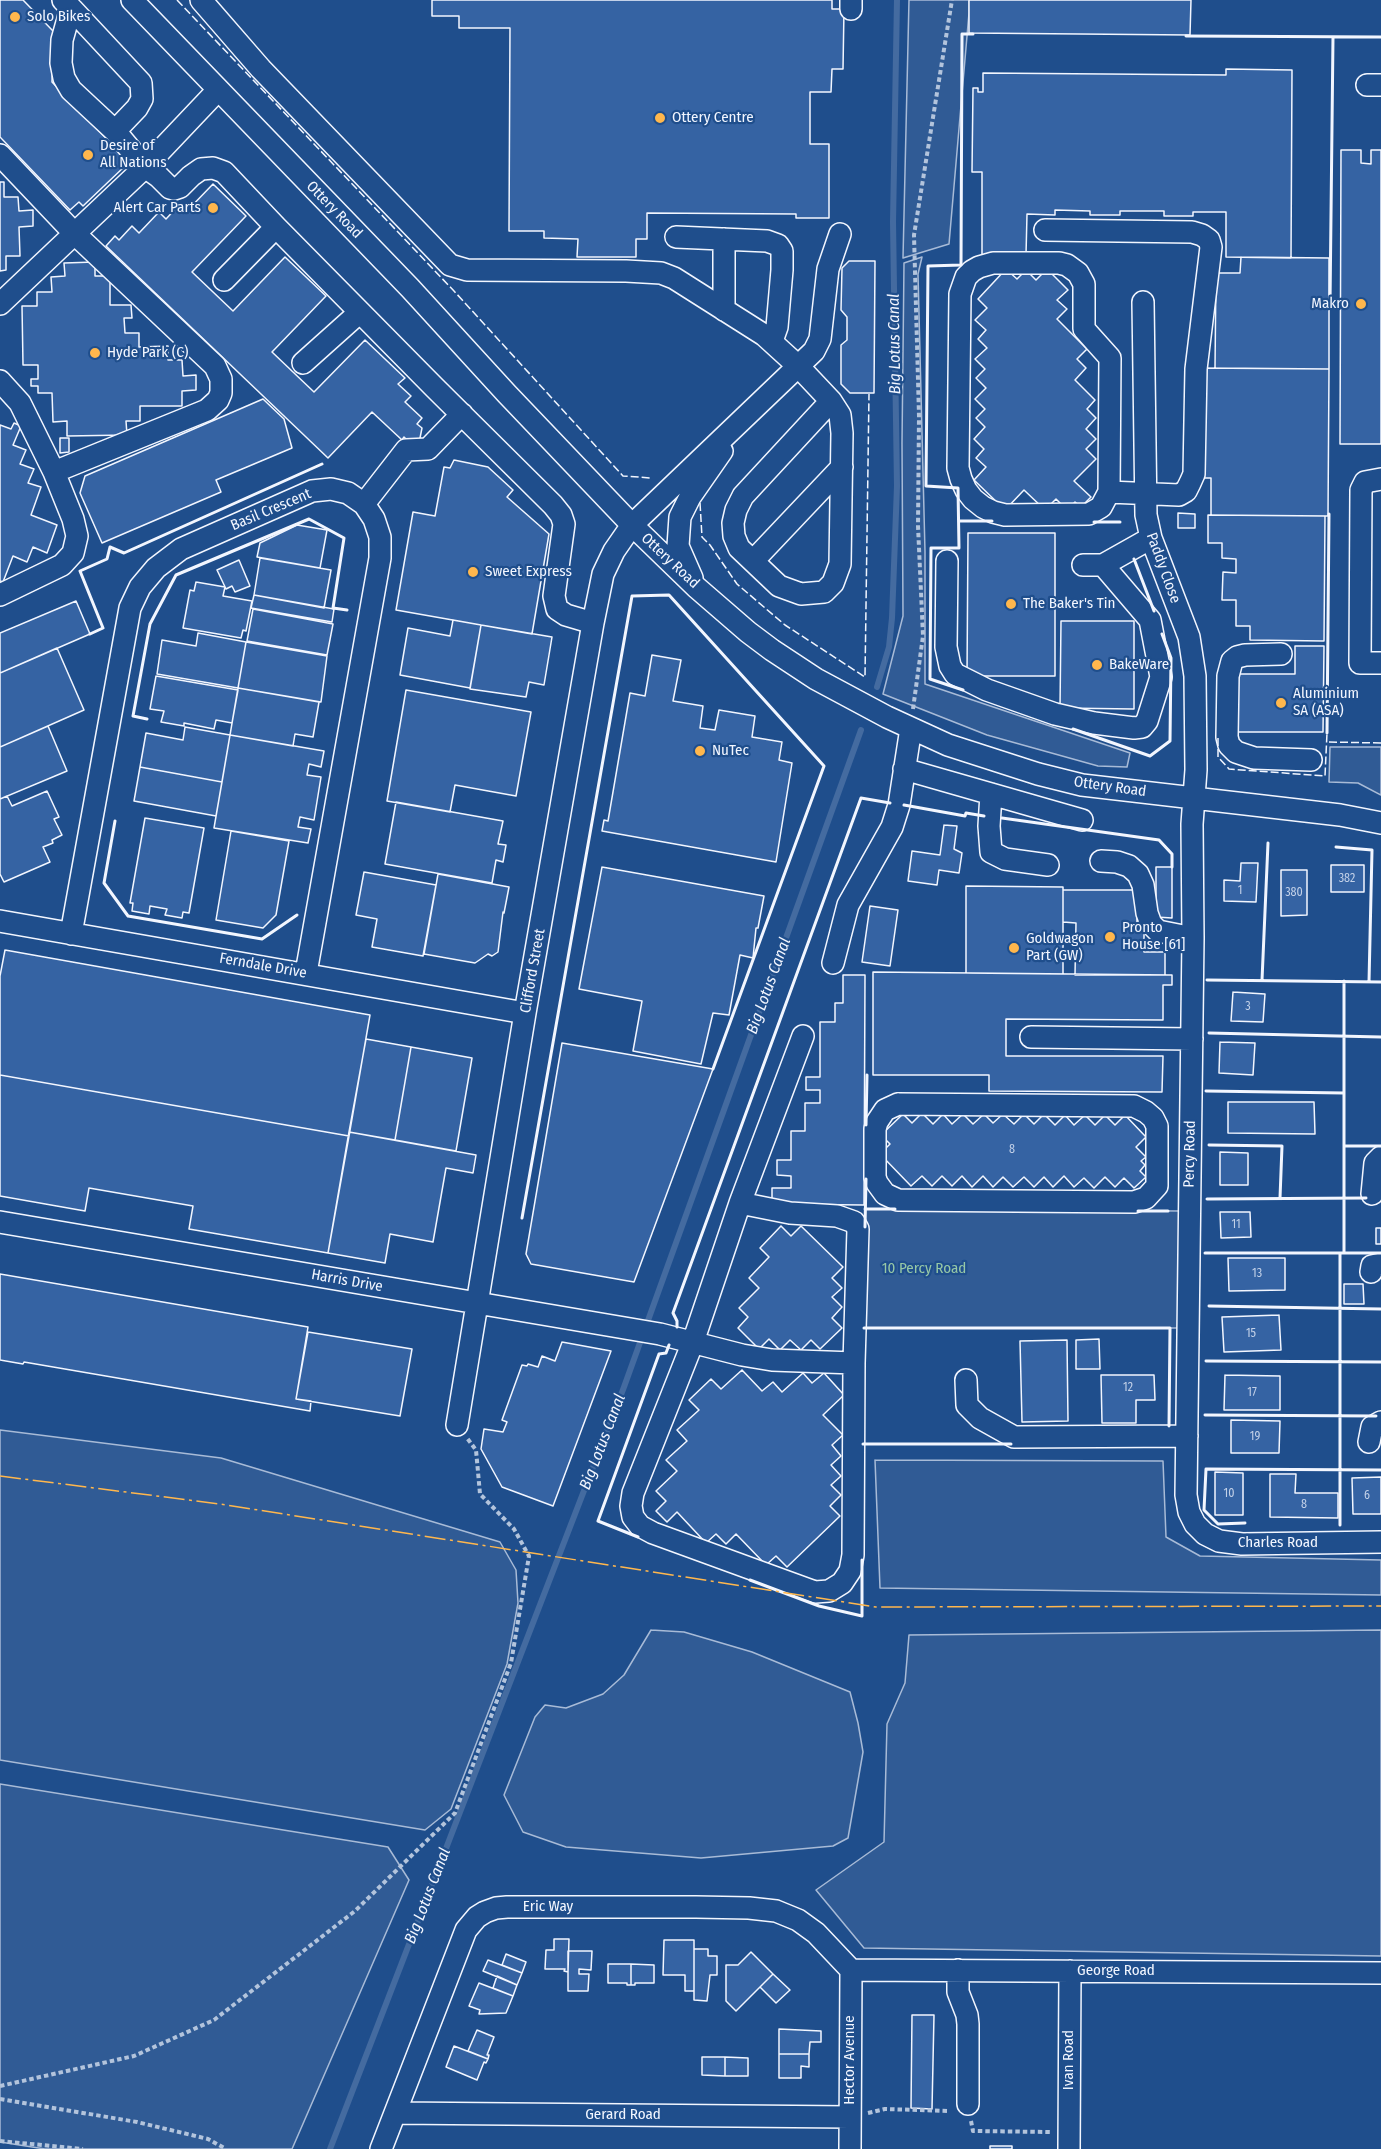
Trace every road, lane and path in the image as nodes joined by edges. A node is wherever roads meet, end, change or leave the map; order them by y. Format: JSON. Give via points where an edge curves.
{"nodes":[{"id":1,"x":132,"y":0,"type":"edge"},
{"id":2,"x":201,"y":0,"type":"edge"},
{"id":3,"x":952,"y":0,"type":"edge"},
{"id":4,"x":67,"y":4,"type":"edge"},
{"id":5,"x":218,"y":90,"type":"junction"},
{"id":6,"x":115,"y":131,"type":"junction"},
{"id":7,"x":0,"y":155,"type":"edge"},
{"id":8,"x":145,"y":168,"type":"junction"},
{"id":9,"x":276,"y":227,"type":"junction"},
{"id":10,"x":1045,"y":230,"type":"dead end"},
{"id":11,"x":75,"y":234,"type":"junction"},
{"id":12,"x":840,"y":234,"type":"dead end"},
{"id":13,"x":676,"y":237,"type":"dead end"},
{"id":14,"x":724,"y":239,"type":"junction"},
{"id":15,"x":224,"y":280,"type":"dead end"},
{"id":16,"x":1143,"y":302,"type":"dead end"},
{"id":17,"x":0,"y":304,"type":"edge"},
{"id":18,"x":724,"y":310,"type":"junction"},
{"id":19,"x":360,"y":312,"type":"junction"},
{"id":20,"x":772,"y":341,"type":"junction"},
{"id":21,"x":303,"y":363,"type":"dead end"},
{"id":22,"x":798,"y":366,"type":"junction"},
{"id":23,"x":0,"y":381,"type":"edge"},
{"id":24,"x":831,"y":401,"type":"junction"},
{"id":25,"x":462,"y":414,"type":"junction"},
{"id":26,"x":734,"y":427,"type":"junction"},
{"id":27,"x":842,"y":467,"type":"junction"},
{"id":28,"x":54,"y":472,"type":"junction"},
{"id":29,"x":1381,"y":479,"type":"edge"},
{"id":30,"x":1109,"y":492,"type":"junction"},
{"id":31,"x":1144,"y":494,"type":"junction"},
{"id":32,"x":364,"y":504,"type":"junction"},
{"id":33,"x":632,"y":525,"type":"junction"},
{"id":34,"x":1151,"y":538,"type":"junction"},
{"id":35,"x":753,"y":561,"type":"junction"},
{"id":36,"x":947,"y":561,"type":"dead end"},
{"id":37,"x":696,"y":587,"type":"junction"},
{"id":38,"x":0,"y":595,"type":"edge"},
{"id":39,"x":593,"y":623,"type":"junction"},
{"id":40,"x":1281,"y":654,"type":"dead end"},
{"id":41,"x":1381,"y":663,"type":"edge"},
{"id":42,"x":1195,"y":676,"type":"junction"},
{"id":43,"x":1228,"y":676,"type":"junction"},
{"id":44,"x":912,"y":719,"type":"junction"},
{"id":45,"x":1311,"y":760,"type":"dead end"},
{"id":46,"x":904,"y":769,"type":"junction"},
{"id":47,"x":990,"y":794,"type":"junction"},
{"id":48,"x":1194,"y":797,"type":"junction"},
{"id":49,"x":1082,"y":820,"type":"dead end"},
{"id":50,"x":1381,"y":823,"type":"edge"},
{"id":51,"x":1101,"y":861,"type":"dead end"},
{"id":52,"x":1048,"y":865,"type":"dead end"},
{"id":53,"x":0,"y":921,"type":"edge"},
{"id":54,"x":71,"y":934,"type":"junction"},
{"id":55,"x":1193,"y":938,"type":"junction"},
{"id":56,"x":833,"y":963,"type":"dead end"},
{"id":57,"x":306,"y":973,"type":"junction"},
{"id":58,"x":525,"y":1013,"type":"junction"},
{"id":59,"x":803,"y":1036,"type":"dead end"},
{"id":60,"x":1031,"y":1037,"type":"dead end"},
{"id":61,"x":1192,"y":1039,"type":"junction"},
{"id":62,"x":1381,"y":1157,"type":"edge"},
{"id":63,"x":1157,"y":1186,"type":"junction"},
{"id":64,"x":1189,"y":1186,"type":"junction"},
{"id":65,"x":1372,"y":1194,"type":"dead end"},
{"id":66,"x":740,"y":1203,"type":"junction"},
{"id":67,"x":0,"y":1222,"type":"edge"},
{"id":68,"x":476,"y":1303,"type":"junction"},
{"id":69,"x":693,"y":1342,"type":"junction"},
{"id":70,"x":854,"y":1363,"type":"junction"},
{"id":71,"x":966,"y":1380,"type":"dead end"},
{"id":72,"x":1381,"y":1422,"type":"edge"},
{"id":73,"x":457,"y":1425,"type":"joint"},
{"id":74,"x":1187,"y":1436,"type":"junction"},
{"id":75,"x":1369,"y":1442,"type":"dead end"},
{"id":76,"x":1189,"y":1512,"type":"joint"},
{"id":77,"x":1381,"y":1542,"type":"edge"},
{"id":78,"x":851,"y":1970,"type":"junction"},
{"id":79,"x":958,"y":1970,"type":"junction"},
{"id":80,"x":1070,"y":1971,"type":"junction"},
{"id":81,"x":1381,"y":1973,"type":"edge"},
{"id":82,"x":0,"y":2086,"type":"edge"},
{"id":83,"x":0,"y":2099,"type":"edge"},
{"id":84,"x":969,"y":2104,"type":"dead end"},
{"id":85,"x":395,"y":2114,"type":"junction"},
{"id":86,"x":850,"y":2117,"type":"junction"},
{"id":87,"x":0,"y":2141,"type":"edge"},
{"id":88,"x":83,"y":2149,"type":"edge"},
{"id":89,"x":226,"y":2149,"type":"edge"},
{"id":90,"x":381,"y":2149,"type":"edge"},
{"id":91,"x":850,"y":2149,"type":"edge"},
{"id":92,"x":1069,"y":2149,"type":"edge"}],
"edges":[{"from":1,"to":5,"type":"street","name":"Ottery Road"},
{"from":2,"to":18,"type":"street","via":[[261,69],[450,265],[467,270],[661,273]]},
{"from":3,"to":44,"type":"path","via":[[914,236],[923,636]]},
{"from":4,"to":6,"type":"street","via":[[60,63],[64,78],[71,90]]},
{"from":4,"to":6,"type":"street","via":[[141,83],[142,99]]},
{"from":5,"to":8,"type":"street"},
{"from":5,"to":33,"type":"street","name":"Ottery Road"},
{"from":6,"to":8,"type":"street"},
{"from":7,"to":11,"type":"street"},
{"from":8,"to":9,"type":"street","via":[[174,189],[201,169],[220,169]]},
{"from":8,"to":11,"type":"street"},
{"from":9,"to":15,"type":"street"},
{"from":9,"to":19,"type":"street"},
{"from":10,"to":31,"type":"street","via":[[1192,232],[1209,240],[1196,369],[1194,474],[1186,491],[1179,495]]},
{"from":11,"to":17,"type":"street"},
{"from":11,"to":28,"type":"street","via":[[215,366],[222,386],[218,400],[207,410]]},
{"from":12,"to":22,"type":"street","name":"Clifford Street","via":[[828,269],[820,339]]},
{"from":13,"to":14,"type":"street"},
{"from":14,"to":18,"type":"street"},
{"from":14,"to":20,"type":"street","via":[[767,241],[782,251],[777,327]]},
{"from":16,"to":31,"type":"street","name":"Paddy Close"},
{"from":18,"to":20,"type":"street"},
{"from":19,"to":21,"type":"street"},
{"from":19,"to":25,"type":"street"},
{"from":20,"to":22,"type":"street"},
{"from":22,"to":24,"type":"street"},
{"from":22,"to":26,"type":"street","name":"Clifford Street"},
{"from":23,"to":28,"type":"street","via":[[20,404]]},
{"from":24,"to":27,"type":"street","via":[[840,415]]},
{"from":24,"to":35,"type":"street","via":[[743,496],[736,510],[734,536],[739,548]]},
{"from":25,"to":32,"type":"street","via":[[428,449],[406,450]]},
{"from":25,"to":39,"type":"street","via":[[561,515],[564,524],[554,596],[557,609]]},
{"from":26,"to":33,"type":"street","name":"Clifford Street"},
{"from":26,"to":37,"type":"street","via":[[680,517],[678,546]]},
{"from":27,"to":35,"type":"street"},
{"from":27,"to":35,"type":"street","via":[[840,564],[833,583],[824,592],[801,594],[779,586]]},
{"from":28,"to":38,"type":"street","via":[[76,527],[73,553],[62,566]]},
{"from":29,"to":41,"type":"street","via":[[1365,482],[1361,490],[1359,663]]},
{"from":30,"to":30,"type":"street","via":[[1101,507],[1089,514],[1005,515],[982,507],[966,490],[958,468],[960,294],[966,277],[979,267],[993,263],[1059,263],[1074,269],[1082,278],[1084,329],[1110,358]]},
{"from":30,"to":31,"type":"street"},
{"from":31,"to":34,"type":"street","name":"Paddy Close"},
{"from":32,"to":54,"type":"street","name":"Basil Crescent","via":[[348,493],[312,490],[181,549],[156,568],[140,587],[130,608]]},
{"from":32,"to":57,"type":"street","via":[[380,537],[380,558]]},
{"from":33,"to":37,"type":"street","name":"Ottery Road"},
{"from":33,"to":39,"type":"street","name":"Clifford Street","via":[[603,574]]},
{"from":34,"to":36,"type":"street","via":[[1093,565],[1150,620],[1161,677],[1147,721],[1134,728],[1055,714],[987,690],[956,674],[946,647]]},
{"from":34,"to":42,"type":"street","name":"Paddy Close","via":[[1189,637]]},
{"from":37,"to":44,"type":"street","name":"Ottery Road","via":[[748,632],[816,679],[886,717]]},
{"from":39,"to":58,"type":"street","name":"Clifford Street"},
{"from":40,"to":43,"type":"street","via":[[1237,657],[1229,666]]},
{"from":42,"to":43,"type":"street"},
{"from":42,"to":48,"type":"street","name":"Paddy Close"},
{"from":43,"to":45,"type":"street","via":[[1229,746],[1254,758]]},
{"from":44,"to":46,"type":"street"},
{"from":44,"to":48,"type":"street","name":"Ottery Road","via":[[948,745],[1038,774],[1082,785]]},
{"from":46,"to":47,"type":"street"},
{"from":46,"to":56,"type":"street","via":[[892,827],[848,905]]},
{"from":47,"to":49,"type":"street"},
{"from":47,"to":52,"type":"street","via":[[991,852],[1005,859]]},
{"from":48,"to":50,"type":"street","name":"Ottery Road"},
{"from":48,"to":55,"type":"street","name":"Percy Road"},
{"from":51,"to":55,"type":"street","via":[[1129,866],[1138,874],[1147,913],[1158,931]]},
{"from":53,"to":54,"type":"street","name":"Ferndale Drive"},
{"from":54,"to":57,"type":"street","name":"Ferndale Drive"},
{"from":55,"to":61,"type":"street","name":"Percy Road"},
{"from":57,"to":58,"type":"street","name":"Ferndale Drive"},
{"from":58,"to":68,"type":"street","name":"Clifford Street"},
{"from":59,"to":66,"type":"street"},
{"from":60,"to":61,"type":"street"},
{"from":61,"to":64,"type":"street","name":"Percy Road"},
{"from":62,"to":65,"type":"street","via":[[1375,1163]]},
{"from":63,"to":63,"type":"street","via":[[1146,1198],[1134,1202],[898,1200],[885,1194],[875,1177],[875,1129],[885,1110],[898,1104],[1134,1106],[1153,1118],[1157,1126]]},
{"from":63,"to":64,"type":"street"},
{"from":64,"to":74,"type":"street","name":"Percy Road"},
{"from":66,"to":69,"type":"street"},
{"from":66,"to":70,"type":"street","via":[[790,1213],[837,1216],[854,1222],[858,1229]]},
{"from":67,"to":68,"type":"street","name":"Harris Drive"},
{"from":68,"to":69,"type":"street","name":"Harris Drive"},
{"from":68,"to":73,"type":"street","name":"Clifford Street"},
{"from":69,"to":70,"type":"street","name":"Harris Drive","via":[[772,1360]]},
{"from":69,"to":70,"type":"street","via":[[633,1493],[633,1517],[652,1533],[815,1592],[829,1591],[842,1583],[850,1571],[853,1555]]},
{"from":71,"to":74,"type":"street","via":[[967,1405],[980,1418],[1014,1437]]},
{"from":72,"to":75,"type":"street","via":[[1372,1427]]},
{"from":73,"to":82,"type":"path","via":[[476,1450],[480,1494],[514,1529],[529,1556],[511,1663],[455,1812],[355,1911],[214,2020],[134,2056]]},
{"from":74,"to":76,"type":"street","name":"Percy Road"},
{"from":76,"to":77,"type":"street","name":"Charles Road","via":[[1205,1534],[1219,1541]]},
{"from":78,"to":79,"type":"street","name":"George Road"},
{"from":78,"to":85,"type":"street","name":"Eric Way","via":[[816,1933],[776,1911],[696,1907],[496,1908],[477,1917],[466,1930]]},
{"from":78,"to":86,"type":"street","name":"Hector Avenue"},
{"from":79,"to":80,"type":"street","name":"George Road"},
{"from":79,"to":84,"type":"street","via":[[958,1992],[968,2024]]},
{"from":80,"to":81,"type":"street","name":"George Road"},
{"from":80,"to":92,"type":"street","name":"Ivan Road"},
{"from":83,"to":89,"type":"path","via":[[137,2122],[208,2139]]},
{"from":85,"to":86,"type":"street","name":"Gerard Road"},
{"from":85,"to":90,"type":"street","name":"Eric Way"},
{"from":86,"to":91,"type":"street","name":"Hector Avenue"},
{"from":87,"to":88,"type":"path"}]}
